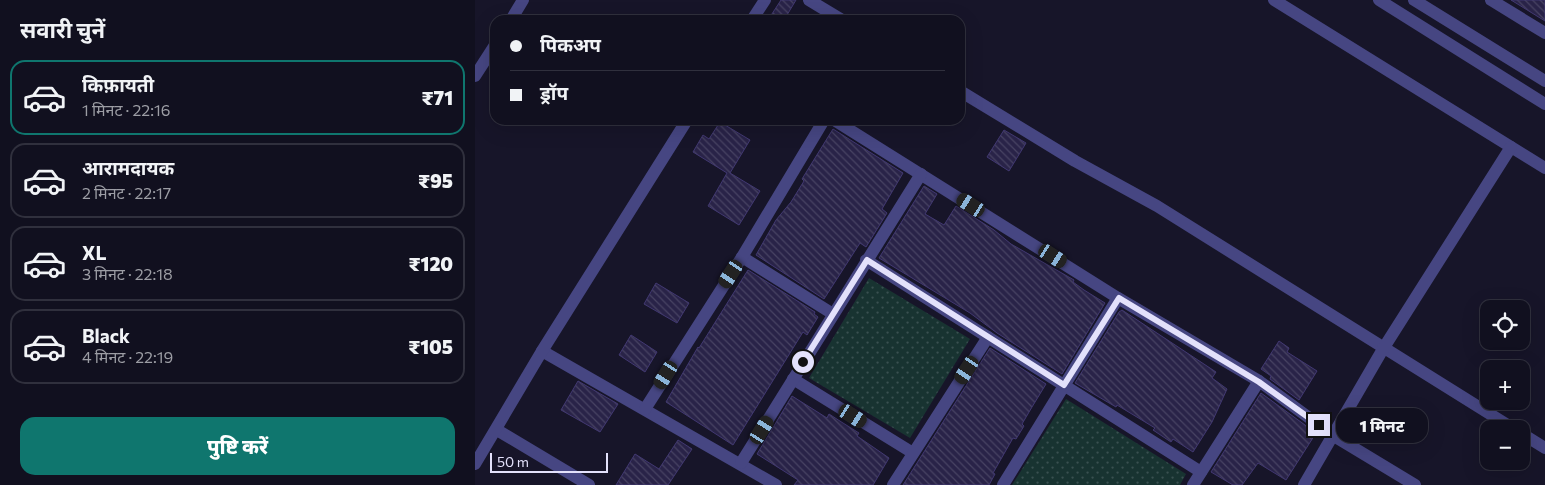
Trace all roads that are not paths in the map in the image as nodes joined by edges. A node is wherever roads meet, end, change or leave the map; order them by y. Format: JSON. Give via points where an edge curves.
{"nodes":[{"id":1,"x":523,"y":0,"type":"edge"},
{"id":2,"x":765,"y":0,"type":"edge"},
{"id":3,"x":809,"y":0,"type":"edge"},
{"id":4,"x":1275,"y":0,"type":"edge"},
{"id":5,"x":1379,"y":0,"type":"edge"},
{"id":6,"x":1414,"y":0,"type":"edge"},
{"id":7,"x":1491,"y":0,"type":"edge"},
{"id":8,"x":1294,"y":5,"type":"edge"},
{"id":9,"x":514,"y":15,"type":"edge"},
{"id":10,"x":755,"y":15,"type":"edge"},
{"id":11,"x":834,"y":15,"type":"edge"},
{"id":12,"x":1545,"y":33,"type":"edge"},
{"id":13,"x":490,"y":53,"type":"edge"},
{"id":14,"x":475,"y":76,"type":"edge"},
{"id":15,"x":1545,"y":81,"type":"edge"},
{"id":16,"x":965,"y":94,"type":"edge"},
{"id":17,"x":1545,"y":104,"type":"edge"},
{"id":18,"x":684,"y":125,"type":"edge"},
{"id":19,"x":821,"y":125,"type":"edge"},
{"id":20,"x":842,"y":125,"type":"edge"},
{"id":21,"x":1511,"y":147,"type":"junction"},
{"id":22,"x":1545,"y":168,"type":"edge"},
{"id":23,"x":921,"y":174,"type":"junction"},
{"id":24,"x":742,"y":257,"type":"junction"},
{"id":25,"x":867,"y":260,"type":"junction"},
{"id":26,"x":1119,"y":298,"type":"junction"},
{"id":27,"x":833,"y":314,"type":"junction"},
{"id":28,"x":988,"y":337,"type":"junction"},
{"id":29,"x":1383,"y":349,"type":"junction"},
{"id":30,"x":542,"y":351,"type":"junction"},
{"id":31,"x":793,"y":379,"type":"junction"},
{"id":32,"x":1259,"y":382,"type":"junction"},
{"id":33,"x":1064,"y":385,"type":"junction"},
{"id":34,"x":645,"y":409,"type":"junction"},
{"id":35,"x":1499,"y":420,"type":"edge"},
{"id":36,"x":497,"y":430,"type":"junction"},
{"id":37,"x":1334,"y":436,"type":"junction"},
{"id":38,"x":1530,"y":439,"type":"edge"},
{"id":39,"x":1545,"y":448,"type":"edge"},
{"id":40,"x":913,"y":453,"type":"junction"},
{"id":41,"x":741,"y":463,"type":"junction"},
{"id":42,"x":475,"y":464,"type":"edge"},
{"id":43,"x":1201,"y":472,"type":"junction"},
{"id":44,"x":589,"y":485,"type":"edge"},
{"id":45,"x":776,"y":485,"type":"edge"},
{"id":46,"x":893,"y":485,"type":"edge"},
{"id":47,"x":1003,"y":485,"type":"edge"},
{"id":48,"x":1193,"y":485,"type":"edge"},
{"id":49,"x":1304,"y":485,"type":"edge"},
{"id":50,"x":1415,"y":485,"type":"edge"}],
"edges":[{"from":1,"to":9,"type":"street"},
{"from":2,"to":10,"type":"street"},
{"from":3,"to":11,"type":"street"},
{"from":4,"to":8,"type":"street"},
{"from":5,"to":17,"type":"street"},
{"from":6,"to":15,"type":"street"},
{"from":7,"to":12,"type":"street"},
{"from":8,"to":21,"type":"street"},
{"from":13,"to":14,"type":"street"},
{"from":16,"to":29,"type":"street","via":[[1157,206]]},
{"from":18,"to":30,"type":"street"},
{"from":19,"to":24,"type":"street"},
{"from":20,"to":23,"type":"street"},
{"from":21,"to":22,"type":"street"},
{"from":21,"to":29,"type":"street"},
{"from":23,"to":25,"type":"street"},
{"from":23,"to":26,"type":"street"},
{"from":24,"to":27,"type":"street"},
{"from":24,"to":34,"type":"street"},
{"from":25,"to":27,"type":"street"},
{"from":25,"to":28,"type":"street"},
{"from":26,"to":32,"type":"street"},
{"from":26,"to":33,"type":"street"},
{"from":27,"to":31,"type":"street"},
{"from":28,"to":33,"type":"street"},
{"from":28,"to":40,"type":"street"},
{"from":29,"to":35,"type":"street"},
{"from":29,"to":37,"type":"street"},
{"from":30,"to":34,"type":"street"},
{"from":30,"to":36,"type":"street"},
{"from":31,"to":40,"type":"street"},
{"from":31,"to":41,"type":"street"},
{"from":32,"to":37,"type":"street"},
{"from":32,"to":43,"type":"street"},
{"from":33,"to":43,"type":"street"},
{"from":33,"to":47,"type":"street"},
{"from":34,"to":41,"type":"street"},
{"from":36,"to":42,"type":"street"},
{"from":36,"to":44,"type":"street"},
{"from":37,"to":49,"type":"street"},
{"from":37,"to":50,"type":"street"},
{"from":38,"to":39,"type":"street"},
{"from":40,"to":46,"type":"street"},
{"from":41,"to":45,"type":"street"},
{"from":43,"to":48,"type":"street"}]}
